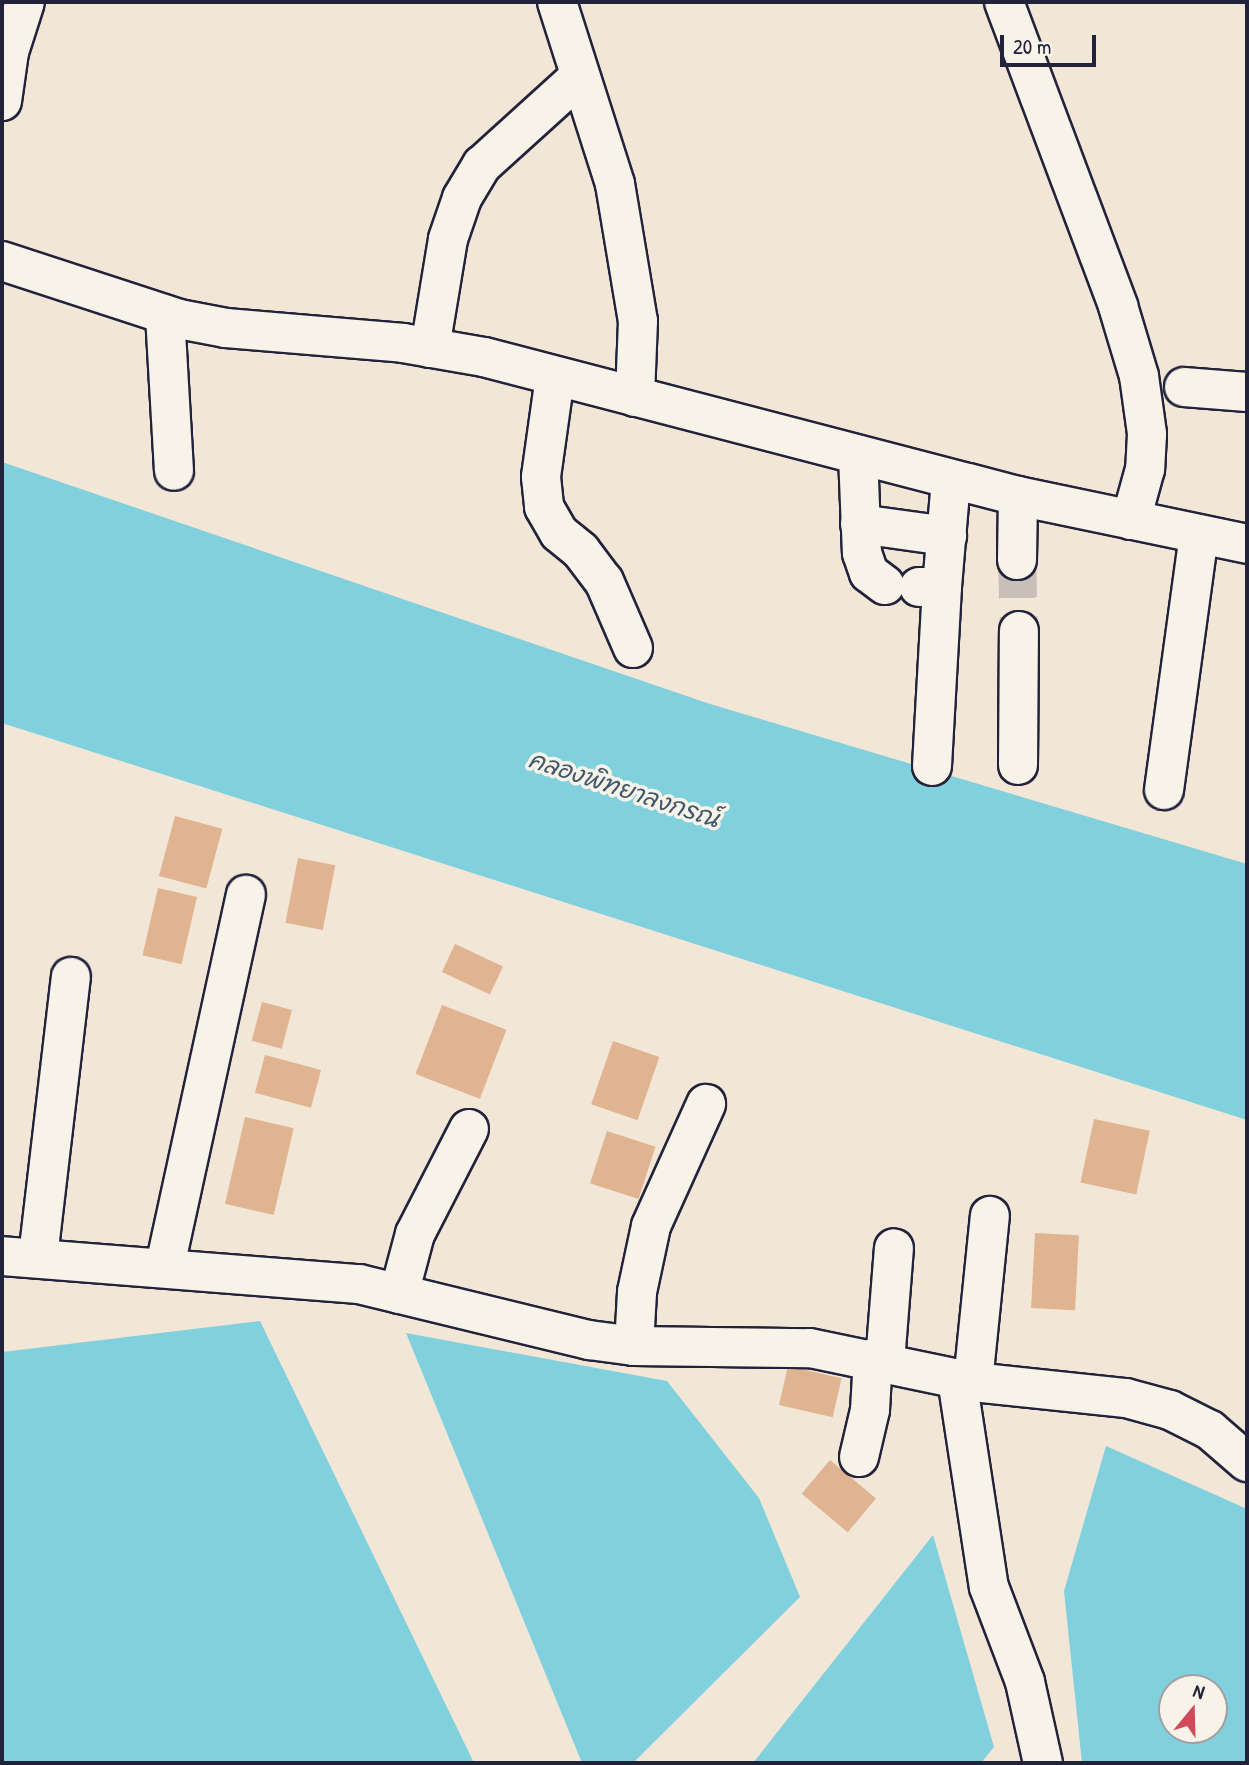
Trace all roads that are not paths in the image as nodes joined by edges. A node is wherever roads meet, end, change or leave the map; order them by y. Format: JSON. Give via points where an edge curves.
{"nodes":[{"id":1,"x":25,"y":2,"type":"edge"},
{"id":2,"x":557,"y":2,"type":"edge"},
{"id":3,"x":1004,"y":2,"type":"edge"},
{"id":4,"x":580,"y":76,"type":"junction"},
{"id":5,"x":2,"y":101,"type":"edge"},
{"id":6,"x":2,"y":261,"type":"edge"},
{"id":7,"x":165,"y":315,"type":"junction"},
{"id":8,"x":430,"y":348,"type":"junction"},
{"id":9,"x":555,"y":377,"type":"junction"},
{"id":10,"x":1184,"y":387,"type":"dead end"},
{"id":11,"x":1247,"y":392,"type":"edge"},
{"id":12,"x":635,"y":397,"type":"junction"},
{"id":13,"x":858,"y":455,"type":"junction"},
{"id":14,"x":174,"y":471,"type":"dead end"},
{"id":15,"x":951,"y":479,"type":"junction"},
{"id":16,"x":1018,"y":496,"type":"junction"},
{"id":17,"x":1131,"y":520,"type":"junction"},
{"id":18,"x":860,"y":524,"type":"junction"},
{"id":19,"x":1199,"y":535,"type":"junction"},
{"id":20,"x":947,"y":536,"type":"junction"},
{"id":21,"x":1247,"y":544,"type":"edge"},
{"id":22,"x":1017,"y":560,"type":"tunnel mouth"},
{"id":23,"x":916,"y":586,"type":"junction"},
{"id":24,"x":1019,"y":631,"type":"tunnel mouth"},
{"id":25,"x":633,"y":648,"type":"dead end"},
{"id":26,"x":1018,"y":765,"type":"dead end"},
{"id":27,"x":932,"y":766,"type":"dead end"},
{"id":28,"x":1164,"y":790,"type":"dead end"},
{"id":29,"x":246,"y":895,"type":"dead end"},
{"id":30,"x":71,"y":978,"type":"dead end"},
{"id":31,"x":706,"y":1104,"type":"dead end"},
{"id":32,"x":469,"y":1129,"type":"dead end"},
{"id":33,"x":989,"y":1216,"type":"dead end"},
{"id":34,"x":894,"y":1248,"type":"dead end"},
{"id":35,"x":20,"y":1257,"type":"edge"},
{"id":36,"x":165,"y":1266,"type":"junction"},
{"id":37,"x":399,"y":1294,"type":"junction"},
{"id":38,"x":634,"y":1346,"type":"junction"},
{"id":39,"x":879,"y":1360,"type":"junction"},
{"id":40,"x":965,"y":1381,"type":"junction"},
{"id":41,"x":859,"y":1457,"type":"dead end"},
{"id":42,"x":1247,"y":1462,"type":"edge"},
{"id":43,"x":1043,"y":1763,"type":"edge"}],
"edges":[{"from":1,"to":5,"type":"street","via":[[9,52]]},
{"from":2,"to":4,"type":"street"},
{"from":3,"to":17,"type":"street","via":[[1109,280],[1139,376],[1147,434],[1145,470]]},
{"from":4,"to":8,"type":"street","via":[[482,165],[462,198],[448,239]]},
{"from":4,"to":12,"type":"street","via":[[615,184],[625,237],[638,321]]},
{"from":6,"to":7,"type":"street"},
{"from":7,"to":8,"type":"street","via":[[226,328]]},
{"from":7,"to":14,"type":"street"},
{"from":8,"to":9,"type":"street"},
{"from":9,"to":12,"type":"street"},
{"from":9,"to":25,"type":"street","via":[[541,477],[544,507],[559,533],[581,551],[604,581]]},
{"from":10,"to":11,"type":"street"},
{"from":12,"to":13,"type":"street"},
{"from":13,"to":15,"type":"street"},
{"from":13,"to":18,"type":"street"},
{"from":15,"to":16,"type":"street"},
{"from":15,"to":20,"type":"street"},
{"from":16,"to":17,"type":"street"},
{"from":16,"to":22,"type":"street"},
{"from":17,"to":19,"type":"street"},
{"from":18,"to":20,"type":"street"},
{"from":18,"to":23,"type":"street","via":[[869,573]]},
{"from":19,"to":21,"type":"street"},
{"from":19,"to":28,"type":"street"},
{"from":20,"to":23,"type":"street"},
{"from":23,"to":27,"type":"street"},
{"from":24,"to":26,"type":"street"},
{"from":29,"to":36,"type":"street"},
{"from":30,"to":35,"type":"street"},
{"from":31,"to":38,"type":"street","via":[[651,1226],[637,1292]]},
{"from":32,"to":37,"type":"street","via":[[415,1234]]},
{"from":33,"to":40,"type":"street"},
{"from":34,"to":39,"type":"street"},
{"from":35,"to":36,"type":"street"},
{"from":36,"to":37,"type":"street","via":[[345,1283]]},
{"from":37,"to":38,"type":"street","via":[[541,1331]]},
{"from":38,"to":39,"type":"street","via":[[796,1348]]},
{"from":39,"to":40,"type":"street"},
{"from":39,"to":41,"type":"street"},
{"from":40,"to":42,"type":"street","via":[[1126,1398],[1170,1410],[1210,1430]]},
{"from":40,"to":43,"type":"street","via":[[989,1587],[1025,1682]]}]}
